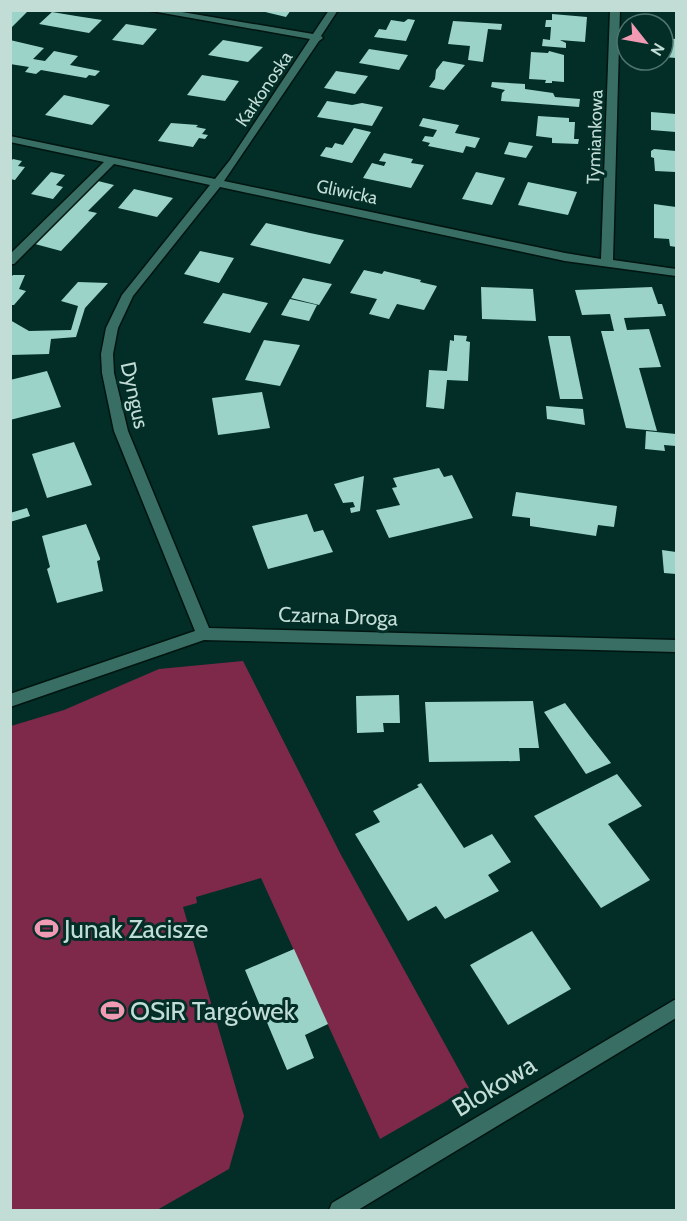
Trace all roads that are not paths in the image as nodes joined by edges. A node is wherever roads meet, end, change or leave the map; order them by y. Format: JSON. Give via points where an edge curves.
{"nodes":[{"id":1,"x":150,"y":10,"type":"edge"},
{"id":2,"x":334,"y":10,"type":"edge"},
{"id":3,"x":615,"y":10,"type":"edge"},
{"id":4,"x":318,"y":38,"type":"junction"},
{"id":5,"x":10,"y":139,"type":"edge"},
{"id":6,"x":111,"y":161,"type":"junction"},
{"id":7,"x":218,"y":183,"type":"junction"},
{"id":8,"x":10,"y":261,"type":"edge"},
{"id":9,"x":607,"y":264,"type":"junction"},
{"id":10,"x":676,"y":273,"type":"edge"},
{"id":11,"x":204,"y":634,"type":"junction"},
{"id":12,"x":676,"y":646,"type":"edge"},
{"id":13,"x":10,"y":701,"type":"edge"},
{"id":14,"x":676,"y":1008,"type":"edge"},
{"id":15,"x":339,"y":1210,"type":"edge"}],
"edges":[{"from":1,"to":4,"type":"street"},
{"from":2,"to":4,"type":"street","name":"Karkonoska"},
{"from":3,"to":9,"type":"street","name":"Tymiankowa"},
{"from":4,"to":7,"type":"street","name":"Karkonoska"},
{"from":5,"to":6,"type":"street","name":"Gliwicka"},
{"from":6,"to":7,"type":"street","name":"Gliwicka"},
{"from":6,"to":8,"type":"street"},
{"from":7,"to":9,"type":"street","name":"Gliwicka"},
{"from":7,"to":11,"type":"street","name":"Dyngus","via":[[128,295],[112,328],[107,354],[121,431]]},
{"from":9,"to":10,"type":"street","name":"Gliwicka"},
{"from":11,"to":12,"type":"street","name":"Czarna Droga"},
{"from":11,"to":13,"type":"street","name":"Czarna Droga"},
{"from":14,"to":15,"type":"street","name":"Blokowa"}]}
